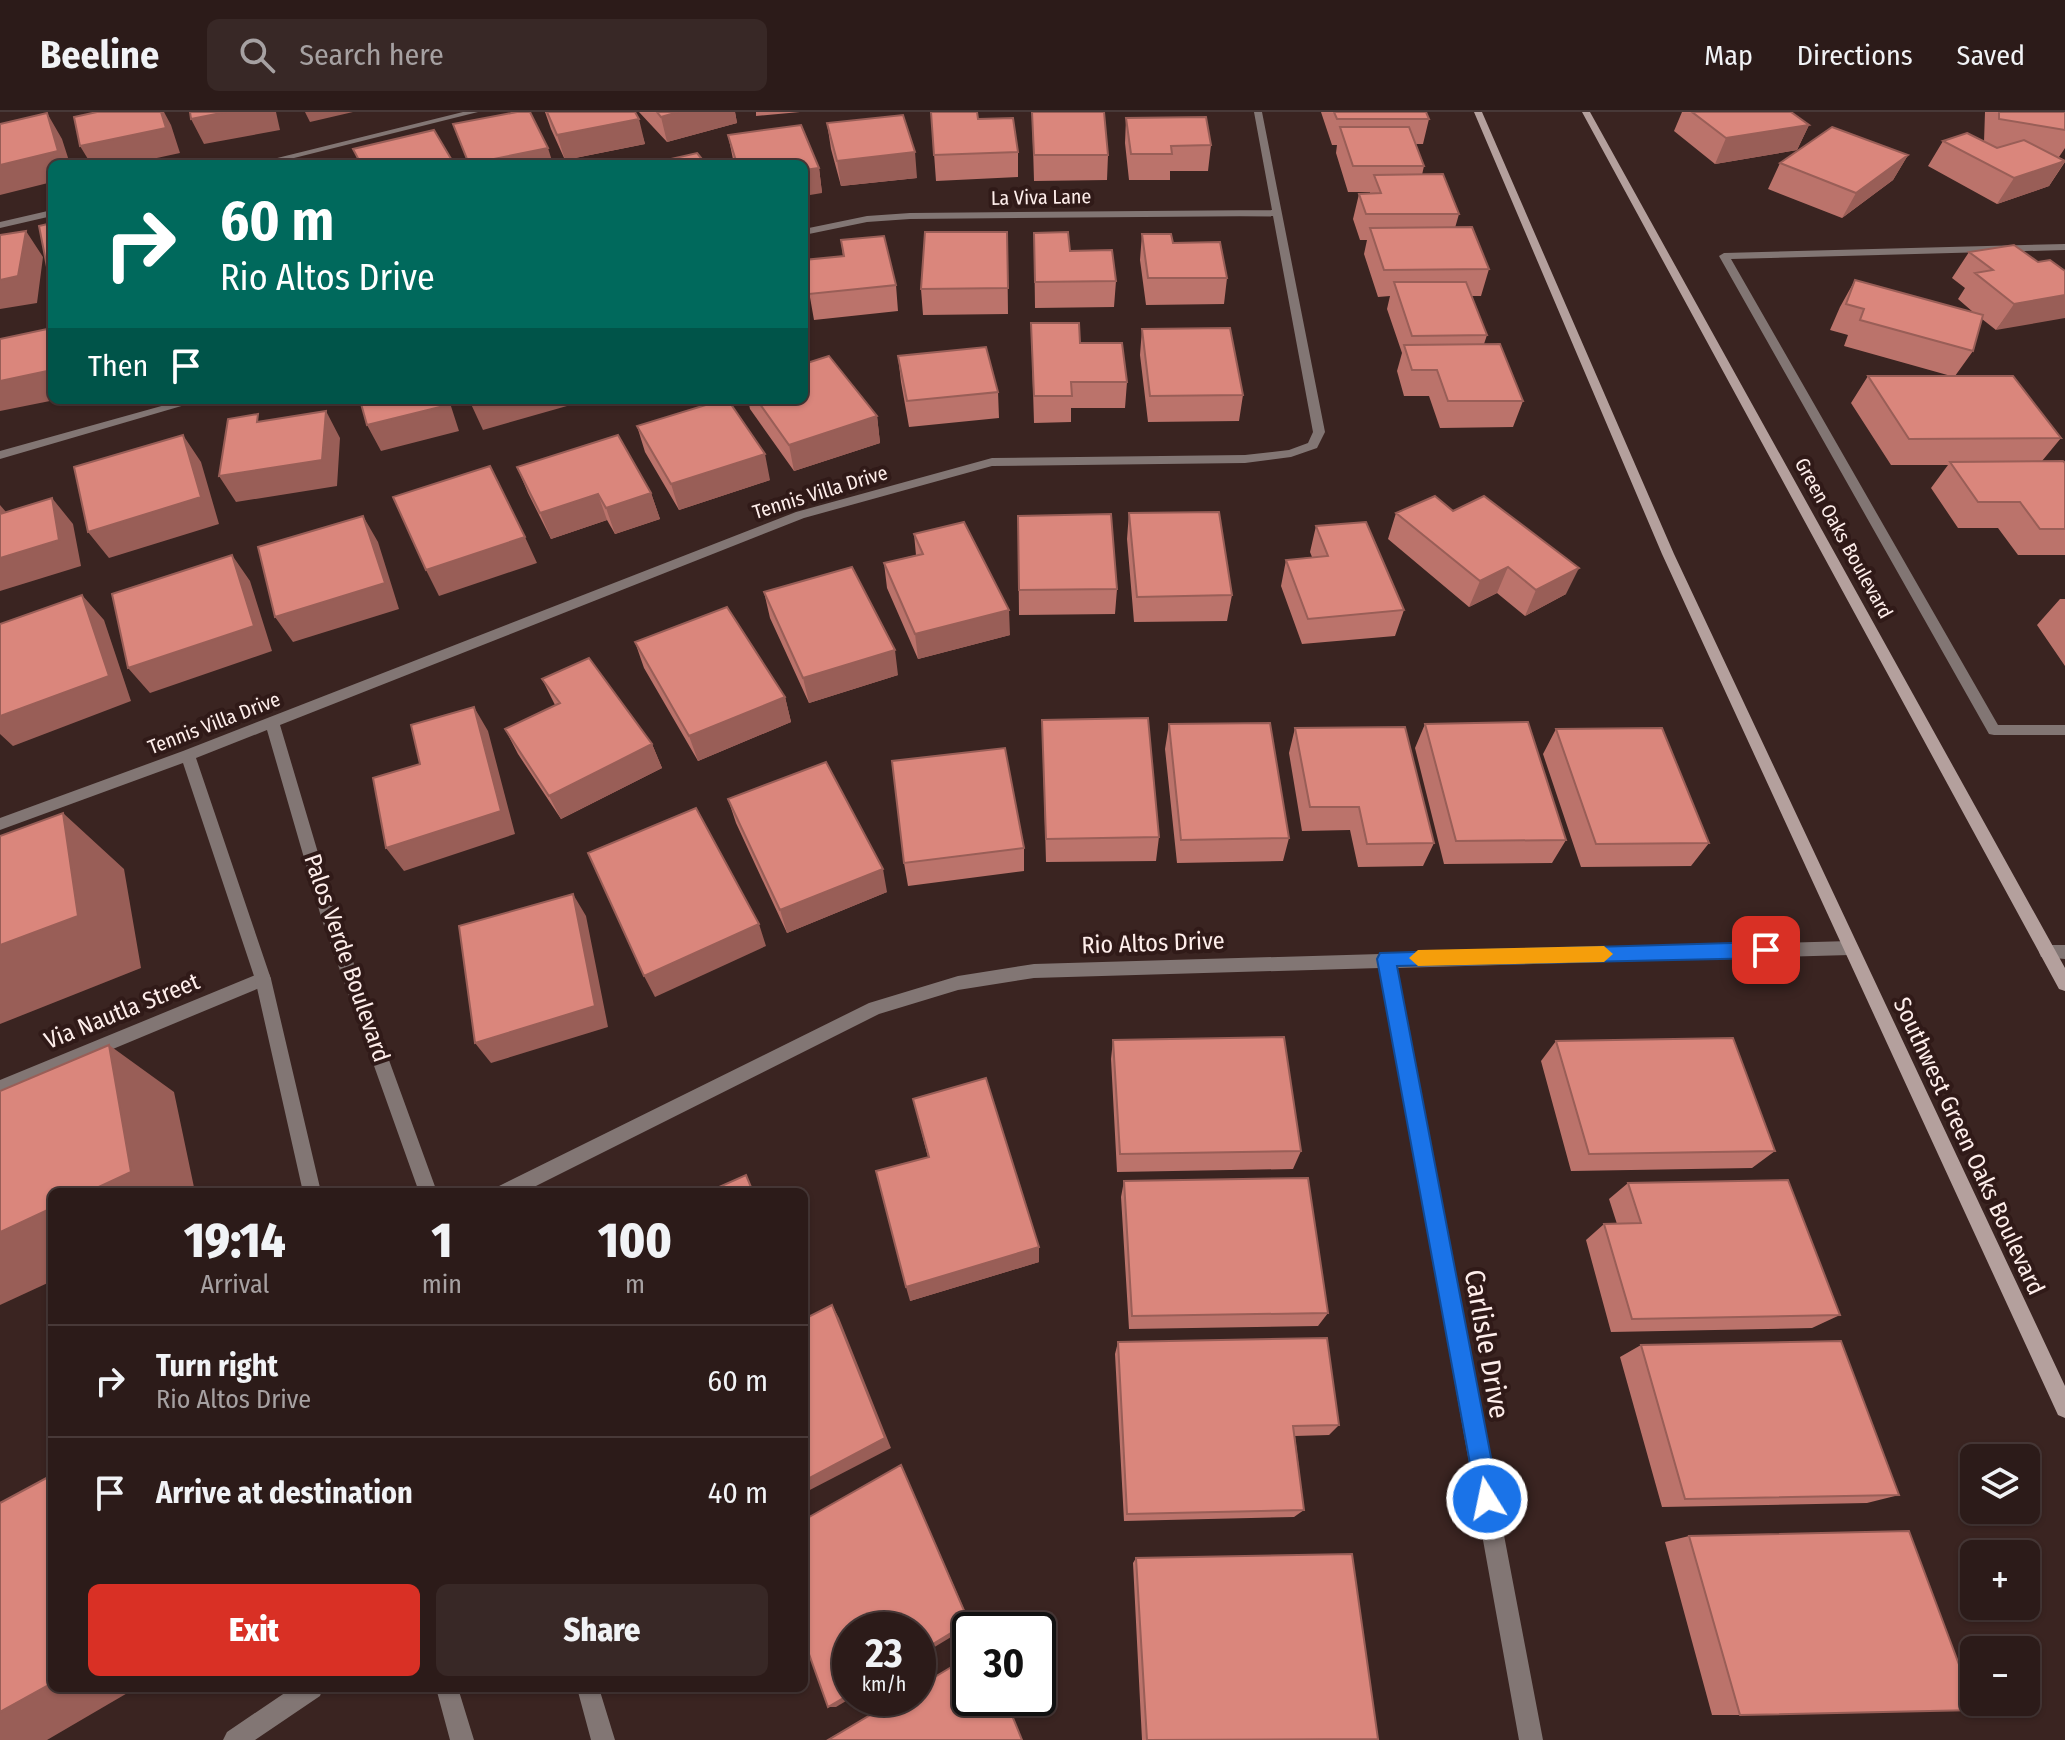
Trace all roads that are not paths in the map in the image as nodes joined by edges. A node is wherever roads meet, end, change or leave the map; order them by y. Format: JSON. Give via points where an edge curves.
{"nodes":[{"id":1,"x":474,"y":112,"type":"edge"},
{"id":2,"x":1258,"y":112,"type":"edge"},
{"id":3,"x":1478,"y":112,"type":"edge"},
{"id":4,"x":1586,"y":112,"type":"edge"},
{"id":5,"x":275,"y":160,"type":"edge"},
{"id":6,"x":1279,"y":213,"type":"junction"},
{"id":7,"x":48,"y":214,"type":"edge"},
{"id":8,"x":0,"y":225,"type":"edge"},
{"id":9,"x":808,"y":231,"type":"edge"},
{"id":10,"x":2065,"y":247,"type":"edge"},
{"id":11,"x":182,"y":404,"type":"edge"},
{"id":12,"x":0,"y":455,"type":"edge"},
{"id":13,"x":272,"y":722,"type":"junction"},
{"id":14,"x":2065,"y":730,"type":"edge"},
{"id":15,"x":188,"y":755,"type":"junction"},
{"id":16,"x":0,"y":824,"type":"edge"},
{"id":17,"x":1850,"y":948,"type":"junction"},
{"id":18,"x":2056,"y":952,"type":"edge"},
{"id":19,"x":1386,"y":959,"type":"junction"},
{"id":20,"x":263,"y":979,"type":"junction"},
{"id":21,"x":2065,"y":984,"type":"edge"},
{"id":22,"x":0,"y":1088,"type":"edge"},
{"id":23,"x":311,"y":1188,"type":"edge"},
{"id":24,"x":427,"y":1188,"type":"edge"},
{"id":25,"x":513,"y":1188,"type":"edge"},
{"id":26,"x":2065,"y":1408,"type":"edge"},
{"id":27,"x":306,"y":1692,"type":"edge"},
{"id":28,"x":448,"y":1692,"type":"edge"},
{"id":29,"x":589,"y":1692,"type":"edge"},
{"id":30,"x":235,"y":1740,"type":"edge"},
{"id":31,"x":462,"y":1740,"type":"edge"},
{"id":32,"x":603,"y":1740,"type":"edge"},
{"id":33,"x":1531,"y":1740,"type":"edge"}],
"edges":[{"from":1,"to":5,"type":"street"},
{"from":2,"to":6,"type":"street","name":"Tennis Villa Drive"},
{"from":3,"to":17,"type":"main road","via":[[1668,554]]},
{"from":4,"to":18,"type":"main road","name":"Green Oaks Boulevard"},
{"from":6,"to":9,"type":"street","name":"La Viva Lane","via":[[910,216]]},
{"from":6,"to":13,"type":"street","name":"Tennis Villa Drive","via":[[1319,432],[1313,445],[1245,459],[992,462],[800,515]]},
{"from":7,"to":8,"type":"street"},
{"from":10,"to":14,"type":"street","via":[[1724,256],[1994,730]]},
{"from":11,"to":12,"type":"street"},
{"from":13,"to":15,"type":"street","name":"Tennis Villa Drive"},
{"from":13,"to":24,"type":"street","name":"Palos Verde Boulevard","via":[[330,920]]},
{"from":15,"to":16,"type":"street","name":"Tennis Villa Drive"},
{"from":15,"to":20,"type":"street"},
{"from":17,"to":19,"type":"street","name":"Rio Altos Drive"},
{"from":17,"to":26,"type":"main road","name":"Southwest Green Oaks Boulevard"},
{"from":18,"to":21,"type":"main road","name":"Green Oaks Boulevard"},
{"from":19,"to":25,"type":"street","name":"Rio Altos Drive","via":[[1034,971],[958,983],[875,1008]]},
{"from":19,"to":33,"type":"street","name":"Carlisle Drive"},
{"from":20,"to":22,"type":"street","name":"Via Nautla Street"},
{"from":20,"to":23,"type":"street"},
{"from":27,"to":30,"type":"street"},
{"from":28,"to":31,"type":"street"},
{"from":29,"to":32,"type":"street"}]}
